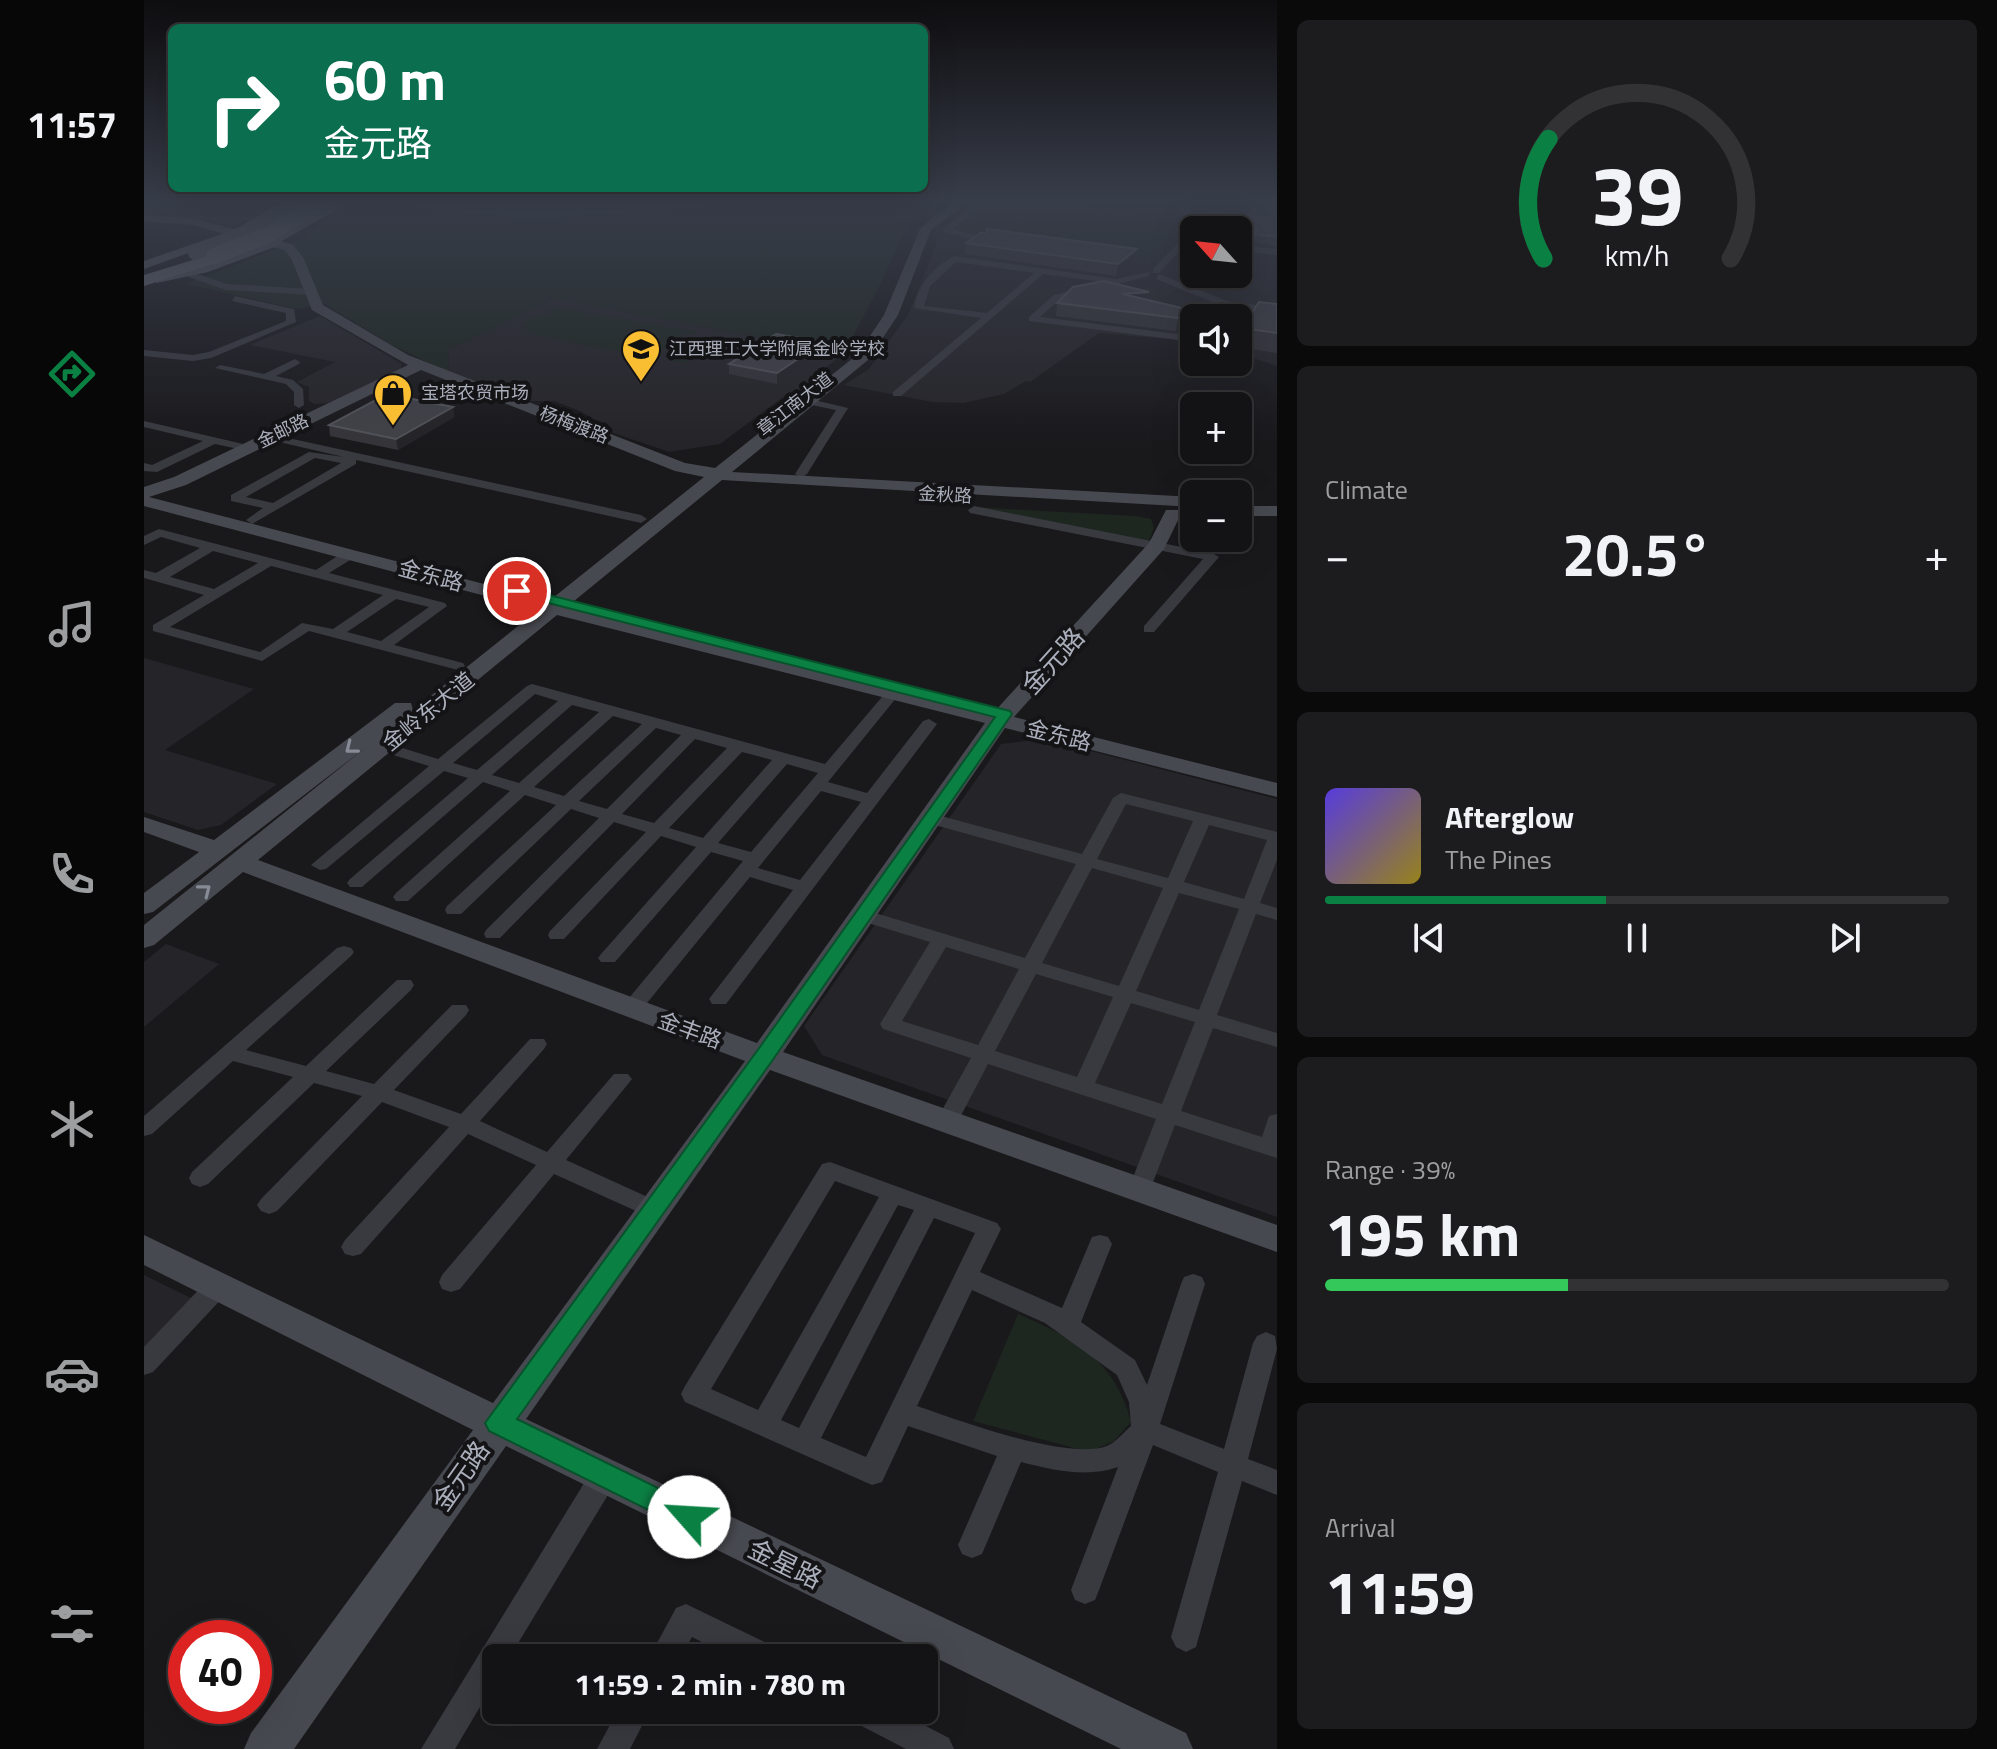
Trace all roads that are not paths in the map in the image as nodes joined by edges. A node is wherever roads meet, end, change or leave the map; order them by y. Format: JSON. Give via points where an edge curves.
{"nodes":[{"id":1,"x":213,"y":283,"type":"edge"},
{"id":2,"x":307,"y":283,"type":"edge"},
{"id":3,"x":903,"y":283,"type":"edge"},
{"id":4,"x":927,"y":283,"type":"edge"},
{"id":5,"x":1028,"y":283,"type":"edge"},
{"id":6,"x":1107,"y":283,"type":"edge"},
{"id":7,"x":1171,"y":283,"type":"edge"},
{"id":8,"x":311,"y":292,"type":"junction"},
{"id":9,"x":235,"y":299,"type":"dead end"},
{"id":10,"x":1231,"y":304,"type":"edge"},
{"id":11,"x":1252,"y":309,"type":"edge"},
{"id":12,"x":1277,"y":311,"type":"edge"},
{"id":13,"x":990,"y":316,"type":"junction"},
{"id":14,"x":1180,"y":337,"type":"edge"},
{"id":15,"x":144,"y":353,"type":"edge"},
{"id":16,"x":295,"y":362,"type":"dead end"},
{"id":17,"x":422,"y":367,"type":"junction"},
{"id":18,"x":220,"y":368,"type":"dead end"},
{"id":19,"x":266,"y":377,"type":"junction"},
{"id":20,"x":897,"y":394,"type":"dead end"},
{"id":21,"x":805,"y":401,"type":"junction"},
{"id":22,"x":299,"y":405,"type":"junction"},
{"id":23,"x":330,"y":409,"type":"junction"},
{"id":24,"x":144,"y":424,"type":"edge"},
{"id":25,"x":293,"y":426,"type":"junction"},
{"id":26,"x":274,"y":438,"type":"junction"},
{"id":27,"x":214,"y":440,"type":"junction"},
{"id":28,"x":248,"y":448,"type":"junction"},
{"id":29,"x":740,"y":457,"type":"junction"},
{"id":30,"x":144,"y":467,"type":"edge"},
{"id":31,"x":702,"y":474,"type":"junction"},
{"id":32,"x":808,"y":477,"type":"junction"},
{"id":33,"x":759,"y":486,"type":"junction"},
{"id":34,"x":147,"y":498,"type":"edge"},
{"id":35,"x":1252,"y":503,"type":"edge"},
{"id":36,"x":1277,"y":503,"type":"edge"},
{"id":37,"x":274,"y":507,"type":"junction"},
{"id":38,"x":1180,"y":507,"type":"edge"},
{"id":39,"x":1180,"y":508,"type":"edge"},
{"id":40,"x":974,"y":510,"type":"dead end"},
{"id":41,"x":1252,"y":511,"type":"edge"},
{"id":42,"x":1277,"y":511,"type":"edge"},
{"id":43,"x":669,"y":515,"type":"junction"},
{"id":44,"x":1180,"y":517,"type":"edge"},
{"id":45,"x":641,"y":519,"type":"junction"},
{"id":46,"x":252,"y":520,"type":"junction"},
{"id":47,"x":144,"y":541,"type":"edge"},
{"id":48,"x":1157,"y":545,"type":"junction"},
{"id":49,"x":211,"y":547,"type":"junction"},
{"id":50,"x":350,"y":554,"type":"junction"},
{"id":51,"x":268,"y":562,"type":"junction"},
{"id":52,"x":318,"y":574,"type":"junction"},
{"id":53,"x":151,"y":576,"type":"edge"},
{"id":54,"x":216,"y":594,"type":"junction"},
{"id":55,"x":394,"y":594,"type":"junction"},
{"id":56,"x":543,"y":601,"type":"junction"},
{"id":57,"x":590,"y":614,"type":"junction"},
{"id":58,"x":1149,"y":629,"type":"dead end"},
{"id":59,"x":335,"y":634,"type":"junction"},
{"id":60,"x":383,"y":646,"type":"junction"},
{"id":61,"x":458,"y":666,"type":"junction"},
{"id":62,"x":892,"y":694,"type":"junction"},
{"id":63,"x":570,"y":699,"type":"junction"},
{"id":64,"x":610,"y":710,"type":"junction"},
{"id":65,"x":1002,"y":717,"type":"junction"},
{"id":66,"x":653,"y":722,"type":"junction"},
{"id":67,"x":929,"y":724,"type":"dead end"},
{"id":68,"x":692,"y":733,"type":"junction"},
{"id":69,"x":738,"y":746,"type":"junction"},
{"id":70,"x":383,"y":747,"type":"junction"},
{"id":71,"x":783,"y":758,"type":"junction"},
{"id":72,"x":440,"y":764,"type":"junction"},
{"id":73,"x":481,"y":777,"type":"junction"},
{"id":74,"x":822,"y":777,"type":"junction"},
{"id":75,"x":1277,"y":781,"type":"edge"},
{"id":76,"x":524,"y":789,"type":"junction"},
{"id":77,"x":1277,"y":790,"type":"edge"},
{"id":78,"x":872,"y":800,"type":"junction"},
{"id":79,"x":569,"y":803,"type":"junction"},
{"id":80,"x":613,"y":816,"type":"junction"},
{"id":81,"x":930,"y":818,"type":"junction"},
{"id":82,"x":1203,"y":819,"type":"junction"},
{"id":83,"x":144,"y":824,"type":"edge"},
{"id":84,"x":658,"y":830,"type":"junction"},
{"id":85,"x":706,"y":844,"type":"junction"},
{"id":86,"x":229,"y":856,"type":"junction"},
{"id":87,"x":1087,"y":861,"type":"junction"},
{"id":88,"x":320,"y":865,"type":"dead end"},
{"id":89,"x":750,"y":865,"type":"junction"},
{"id":90,"x":356,"y":883,"type":"dead end"},
{"id":91,"x":1173,"y":885,"type":"junction"},
{"id":92,"x":803,"y":887,"type":"junction"},
{"id":93,"x":402,"y":897,"type":"dead end"},
{"id":94,"x":144,"y":906,"type":"edge"},
{"id":95,"x":1250,"y":906,"type":"junction"},
{"id":96,"x":454,"y":910,"type":"dead end"},
{"id":97,"x":1277,"y":914,"type":"edge"},
{"id":98,"x":862,"y":915,"type":"junction"},
{"id":99,"x":493,"y":934,"type":"dead end"},
{"id":100,"x":557,"y":935,"type":"dead end"},
{"id":101,"x":144,"y":939,"type":"edge"},
{"id":102,"x":941,"y":939,"type":"junction"},
{"id":103,"x":344,"y":952,"type":"dead end"},
{"id":104,"x":608,"y":958,"type":"dead end"},
{"id":105,"x":1030,"y":966,"type":"junction"},
{"id":106,"x":404,"y":985,"type":"dead end"},
{"id":107,"x":1125,"y":994,"type":"junction"},
{"id":108,"x":719,"y":999,"type":"dead end"},
{"id":109,"x":631,"y":1009,"type":"junction"},
{"id":110,"x":459,"y":1010,"type":"dead end"},
{"id":111,"x":1207,"y":1019,"type":"junction"},
{"id":112,"x":1277,"y":1040,"type":"edge"},
{"id":113,"x":537,"y":1044,"type":"dead end"},
{"id":114,"x":230,"y":1053,"type":"junction"},
{"id":115,"x":983,"y":1054,"type":"junction"},
{"id":116,"x":764,"y":1056,"type":"junction"},
{"id":117,"x":311,"y":1074,"type":"junction"},
{"id":118,"x":621,"y":1079,"type":"dead end"},
{"id":119,"x":1083,"y":1087,"type":"junction"},
{"id":120,"x":379,"y":1093,"type":"junction"},
{"id":121,"x":1169,"y":1115,"type":"junction"},
{"id":122,"x":947,"y":1121,"type":"junction"},
{"id":123,"x":1277,"y":1122,"type":"edge"},
{"id":124,"x":465,"y":1124,"type":"junction"},
{"id":125,"x":144,"y":1128,"type":"edge"},
{"id":126,"x":1273,"y":1149,"type":"edge"},
{"id":127,"x":551,"y":1162,"type":"junction"},
{"id":128,"x":200,"y":1178,"type":"dead end"},
{"id":129,"x":1139,"y":1190,"type":"junction"},
{"id":130,"x":893,"y":1193,"type":"junction"},
{"id":131,"x":269,"y":1205,"type":"dead end"},
{"id":132,"x":928,"y":1206,"type":"junction"},
{"id":133,"x":653,"y":1209,"type":"junction"},
{"id":134,"x":1277,"y":1239,"type":"edge"},
{"id":135,"x":1100,"y":1244,"type":"dead end"},
{"id":136,"x":353,"y":1247,"type":"dead end"},
{"id":137,"x":144,"y":1249,"type":"edge"},
{"id":138,"x":967,"y":1277,"type":"junction"},
{"id":139,"x":451,"y":1282,"type":"dead end"},
{"id":140,"x":1193,"y":1284,"type":"dead end"},
{"id":141,"x":218,"y":1286,"type":"junction"},
{"id":142,"x":1067,"y":1326,"type":"junction"},
{"id":143,"x":1266,"y":1343,"type":"dead end"},
{"id":144,"x":144,"y":1364,"type":"edge"},
{"id":145,"x":901,"y":1412,"type":"junction"},
{"id":146,"x":499,"y":1423,"type":"junction"},
{"id":147,"x":764,"y":1425,"type":"junction"},
{"id":148,"x":1145,"y":1430,"type":"junction"},
{"id":149,"x":805,"y":1443,"type":"junction"},
{"id":150,"x":1014,"y":1448,"type":"junction"},
{"id":151,"x":1233,"y":1465,"type":"junction"},
{"id":152,"x":604,"y":1476,"type":"junction"},
{"id":153,"x":1277,"y":1483,"type":"edge"},
{"id":154,"x":972,"y":1545,"type":"dead end"},
{"id":155,"x":1085,"y":1590,"type":"dead end"},
{"id":156,"x":1186,"y":1637,"type":"dead end"},
{"id":157,"x":672,"y":1644,"type":"edge"},
{"id":158,"x":737,"y":1644,"type":"edge"},
{"id":159,"x":627,"y":1724,"type":"edge"},
{"id":160,"x":890,"y":1724,"type":"edge"},
{"id":161,"x":267,"y":1749,"type":"edge"},
{"id":162,"x":437,"y":1749,"type":"edge"},
{"id":163,"x":613,"y":1749,"type":"edge"},
{"id":164,"x":938,"y":1749,"type":"edge"},
{"id":165,"x":1170,"y":1749,"type":"edge"}],
"edges":[{"from":1,"to":8,"type":"street"},
{"from":2,"to":8,"type":"street","name":"杨梅渡路"},
{"from":3,"to":21,"type":"street","name":"章江南大道","via":[[891,315],[870,344]]},
{"from":4,"to":13,"type":"street","via":[[919,308]]},
{"from":5,"to":13,"type":"street"},
{"from":6,"to":14,"type":"street","via":[[1057,297],[1032,319]]},
{"from":7,"to":10,"type":"street"},
{"from":8,"to":17,"type":"street","name":"杨梅渡路","via":[[317,307],[343,325]]},
{"from":9,"to":15,"type":"street","via":[[291,311],[291,322],[211,355]]},
{"from":11,"to":12,"type":"street"},
{"from":13,"to":20,"type":"street"},
{"from":16,"to":19,"type":"street"},
{"from":17,"to":23,"type":"street","name":"金邮路"},
{"from":17,"to":26,"type":"street","name":"金邮路"},
{"from":17,"to":31,"type":"street","name":"杨梅渡路"},
{"from":18,"to":19,"type":"street"},
{"from":19,"to":22,"type":"street","via":[[289,382],[296,388]]},
{"from":21,"to":29,"type":"street","name":"章江南大道"},
{"from":21,"to":31,"type":"street","name":"章江南大道"},
{"from":21,"to":32,"type":"street","via":[[843,408]]},
{"from":22,"to":23,"type":"street"},
{"from":22,"to":25,"type":"street"},
{"from":23,"to":25,"type":"street","name":"金邮路"},
{"from":24,"to":27,"type":"street"},
{"from":25,"to":26,"type":"street","name":"金邮路"},
{"from":26,"to":28,"type":"street","name":"金邮路"},
{"from":26,"to":34,"type":"street","name":"金邮路"},
{"from":26,"to":45,"type":"street"},
{"from":27,"to":28,"type":"street"},
{"from":27,"to":30,"type":"street","via":[[153,469]]},
{"from":28,"to":34,"type":"street","name":"金邮路"},
{"from":29,"to":31,"type":"street","name":"章江南大道"},
{"from":29,"to":32,"type":"street","via":[[739,463],[751,471]]},
{"from":31,"to":32,"type":"street","name":"金秋路"},
{"from":31,"to":33,"type":"street","name":"金秋路"},
{"from":31,"to":43,"type":"street","name":"金岭东大道"},
{"from":31,"to":45,"type":"street","name":"金岭东大道"},
{"from":32,"to":38,"type":"street","name":"金秋路"},
{"from":33,"to":39,"type":"street","name":"金秋路"},
{"from":33,"to":43,"type":"street","via":[[722,492]]},
{"from":34,"to":46,"type":"street","name":"金东路"},
{"from":34,"to":50,"type":"street","name":"金东路"},
{"from":35,"to":36,"type":"street"},
{"from":37,"to":37,"type":"street","via":[[300,492],[352,462],[313,454],[235,498]]},
{"from":37,"to":46,"type":"street"},
{"from":40,"to":48,"type":"street"},
{"from":41,"to":42,"type":"street"},
{"from":43,"to":56,"type":"street","name":"金岭东大道"},
{"from":44,"to":48,"type":"street","name":"金元路"},
{"from":45,"to":56,"type":"street","name":"金岭东大道"},
{"from":46,"to":56,"type":"street","name":"金东路"},
{"from":47,"to":49,"type":"street","via":[[159,533]]},
{"from":48,"to":58,"type":"street","via":[[1212,557]]},
{"from":48,"to":65,"type":"street","name":"金元路"},
{"from":49,"to":51,"type":"street"},
{"from":49,"to":53,"type":"street"},
{"from":50,"to":52,"type":"street"},
{"from":50,"to":56,"type":"street","name":"金东路"},
{"from":51,"to":52,"type":"street"},
{"from":51,"to":54,"type":"street"},
{"from":52,"to":55,"type":"street"},
{"from":53,"to":54,"type":"street"},
{"from":54,"to":59,"type":"street","via":[[158,628],[262,657],[307,626]]},
{"from":55,"to":59,"type":"street"},
{"from":55,"to":60,"type":"street","via":[[440,606]]},
{"from":56,"to":57,"type":"street","name":"金东路"},
{"from":56,"to":57,"type":"street"},
{"from":56,"to":61,"type":"street","name":"金岭东大道"},
{"from":56,"to":70,"type":"street","name":"金岭东大道"},
{"from":57,"to":62,"type":"street","name":"金东路"},
{"from":57,"to":65,"type":"street","name":"金东路"},
{"from":59,"to":60,"type":"street"},
{"from":60,"to":61,"type":"street"},
{"from":61,"to":86,"type":"street","name":"金岭东大道","one_way":true},
{"from":62,"to":65,"type":"street","name":"金东路"},
{"from":62,"to":74,"type":"street"},
{"from":63,"to":64,"type":"street"},
{"from":63,"to":72,"type":"street","via":[[532,689]]},
{"from":63,"to":73,"type":"street"},
{"from":64,"to":66,"type":"street"},
{"from":64,"to":76,"type":"street"},
{"from":65,"to":75,"type":"street","name":"金东路"},
{"from":65,"to":77,"type":"street","name":"金东路"},
{"from":65,"to":81,"type":"street","name":"金元路"},
{"from":66,"to":68,"type":"street"},
{"from":66,"to":79,"type":"street"},
{"from":67,"to":78,"type":"street"},
{"from":68,"to":69,"type":"street"},
{"from":68,"to":80,"type":"street"},
{"from":69,"to":71,"type":"street"},
{"from":69,"to":84,"type":"street"},
{"from":70,"to":72,"type":"street"},
{"from":70,"to":86,"type":"street","name":"金岭东大道"},
{"from":71,"to":74,"type":"street"},
{"from":71,"to":85,"type":"street"},
{"from":72,"to":73,"type":"street"},
{"from":72,"to":88,"type":"street"},
{"from":73,"to":76,"type":"street"},
{"from":73,"to":90,"type":"street"},
{"from":74,"to":78,"type":"street"},
{"from":74,"to":89,"type":"street"},
{"from":76,"to":79,"type":"street"},
{"from":76,"to":93,"type":"street"},
{"from":78,"to":92,"type":"street"},
{"from":79,"to":80,"type":"street"},
{"from":79,"to":96,"type":"street"},
{"from":80,"to":84,"type":"street"},
{"from":80,"to":99,"type":"street"},
{"from":81,"to":87,"type":"street"},
{"from":81,"to":98,"type":"street","name":"金元路"},
{"from":82,"to":87,"type":"street","via":[[1121,798]]},
{"from":82,"to":91,"type":"street"},
{"from":82,"to":95,"type":"street","via":[[1277,837]]},
{"from":83,"to":86,"type":"street","name":"金丰路"},
{"from":84,"to":85,"type":"street"},
{"from":84,"to":100,"type":"street"},
{"from":85,"to":89,"type":"street"},
{"from":85,"to":104,"type":"street"},
{"from":86,"to":94,"type":"street","name":"金岭东大道"},
{"from":101,"to":86,"type":"street","name":"金岭东大道","one_way":true},
{"from":86,"to":109,"type":"street","name":"金丰路"},
{"from":87,"to":91,"type":"street"},
{"from":87,"to":105,"type":"street"},
{"from":89,"to":92,"type":"street"},
{"from":89,"to":109,"type":"street"},
{"from":91,"to":95,"type":"street"},
{"from":91,"to":107,"type":"street"},
{"from":92,"to":108,"type":"street"},
{"from":95,"to":97,"type":"street"},
{"from":95,"to":111,"type":"street"},
{"from":98,"to":102,"type":"street"},
{"from":98,"to":116,"type":"street","name":"金元路"},
{"from":102,"to":105,"type":"street"},
{"from":102,"to":115,"type":"street","via":[[890,1024]]},
{"from":103,"to":114,"type":"street"},
{"from":105,"to":107,"type":"street"},
{"from":105,"to":115,"type":"street"},
{"from":106,"to":117,"type":"street"},
{"from":107,"to":111,"type":"street"},
{"from":107,"to":119,"type":"street"},
{"from":109,"to":116,"type":"street","name":"金丰路"},
{"from":110,"to":120,"type":"street"},
{"from":111,"to":112,"type":"street"},
{"from":111,"to":121,"type":"street"},
{"from":113,"to":124,"type":"street"},
{"from":114,"to":117,"type":"street"},
{"from":114,"to":125,"type":"street"},
{"from":115,"to":119,"type":"street"},
{"from":115,"to":122,"type":"street"},
{"from":116,"to":122,"type":"street","name":"金丰路"},
{"from":116,"to":133,"type":"street","name":"金元路"},
{"from":117,"to":120,"type":"street"},
{"from":117,"to":128,"type":"street"},
{"from":118,"to":127,"type":"street"},
{"from":119,"to":121,"type":"street"},
{"from":120,"to":124,"type":"street"},
{"from":120,"to":131,"type":"street"},
{"from":121,"to":126,"type":"street"},
{"from":121,"to":129,"type":"street"},
{"from":122,"to":129,"type":"street","name":"金丰路"},
{"from":123,"to":126,"type":"street"},
{"from":124,"to":127,"type":"street"},
{"from":124,"to":136,"type":"street"},
{"from":127,"to":133,"type":"street"},
{"from":127,"to":139,"type":"street"},
{"from":129,"to":134,"type":"street","name":"金丰路"},
{"from":130,"to":132,"type":"street"},
{"from":130,"to":147,"type":"street"},
{"from":130,"to":147,"type":"street","via":[[830,1170],[694,1394]]},
{"from":132,"to":138,"type":"street","via":[[989,1229]]},
{"from":132,"to":149,"type":"street"},
{"from":133,"to":146,"type":"street","name":"金元路"},
{"from":135,"to":142,"type":"street"},
{"from":137,"to":141,"type":"street","name":"金星路"},
{"from":138,"to":142,"type":"street"},
{"from":138,"to":145,"type":"street"},
{"from":140,"to":148,"type":"street"},
{"from":141,"to":144,"type":"street"},
{"from":141,"to":146,"type":"street","name":"金星路"},
{"from":142,"to":148,"type":"street","via":[[1126,1368],[1142,1402]]},
{"from":143,"to":151,"type":"street"},
{"from":145,"to":149,"type":"street","via":[[872,1473]]},
{"from":145,"to":150,"type":"street"},
{"from":146,"to":152,"type":"street","name":"金星路"},
{"from":146,"to":161,"type":"street","name":"金元路"},
{"from":147,"to":149,"type":"street"},
{"from":148,"to":150,"type":"street","via":[[1114,1456],[1088,1462]]},
{"from":148,"to":151,"type":"street"},
{"from":148,"to":155,"type":"street"},
{"from":150,"to":154,"type":"street"},
{"from":151,"to":153,"type":"street"},
{"from":151,"to":156,"type":"street"},
{"from":152,"to":162,"type":"street"},
{"from":152,"to":165,"type":"street","name":"金星路"},
{"from":157,"to":158,"type":"street","via":[[686,1618]]},
{"from":159,"to":163,"type":"street"},
{"from":160,"to":164,"type":"street"}]}
